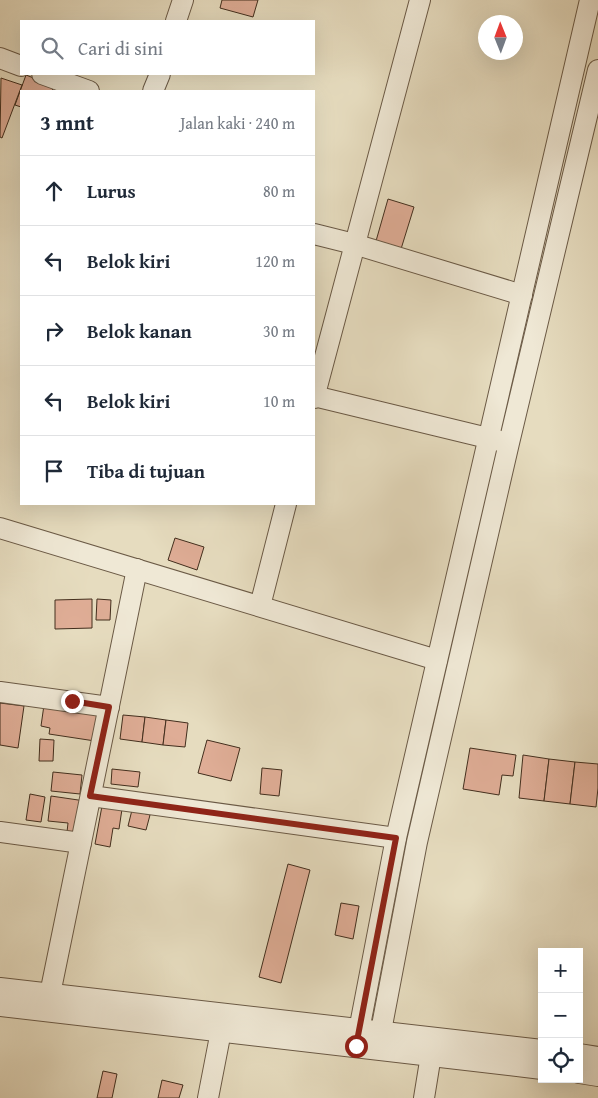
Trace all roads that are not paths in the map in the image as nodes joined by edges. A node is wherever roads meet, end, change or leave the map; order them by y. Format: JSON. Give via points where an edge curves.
{"nodes":[{"id":1,"x":182,"y":0,"type":"edge"},
{"id":2,"x":420,"y":0,"type":"edge"},
{"id":3,"x":590,"y":0,"type":"edge"},
{"id":4,"x":176,"y":20,"type":"edge"},
{"id":5,"x":0,"y":58,"type":"edge"},
{"id":6,"x":20,"y":66,"type":"edge"},
{"id":7,"x":598,"y":70,"type":"edge"},
{"id":8,"x":45,"y":75,"type":"edge"},
{"id":9,"x":160,"y":75,"type":"edge"},
{"id":10,"x":86,"y":90,"type":"edge"},
{"id":11,"x":153,"y":90,"type":"edge"},
{"id":12,"x":594,"y":111,"type":"edge"},
{"id":13,"x":315,"y":234,"type":"edge"},
{"id":14,"x":354,"y":244,"type":"junction"},
{"id":15,"x":522,"y":294,"type":"junction"},
{"id":16,"x":315,"y":393,"type":"edge"},
{"id":17,"x":315,"y":397,"type":"edge"},
{"id":18,"x":489,"y":437,"type":"junction"},
{"id":19,"x":509,"y":444,"type":"junction"},
{"id":20,"x":286,"y":505,"type":"edge"},
{"id":21,"x":0,"y":528,"type":"edge"},
{"id":22,"x":137,"y":569,"type":"junction"},
{"id":23,"x":260,"y":606,"type":"junction"},
{"id":24,"x":437,"y":660,"type":"junction"},
{"id":25,"x":0,"y":692,"type":"edge"},
{"id":26,"x":109,"y":707,"type":"junction"},
{"id":27,"x":90,"y":796,"type":"junction"},
{"id":28,"x":0,"y":832,"type":"edge"},
{"id":29,"x":396,"y":838,"type":"junction"},
{"id":30,"x":81,"y":842,"type":"junction"},
{"id":31,"x":0,"y":988,"type":"edge"},
{"id":32,"x":50,"y":994,"type":"junction"},
{"id":33,"x":0,"y":1006,"type":"edge"},
{"id":34,"x":221,"y":1031,"type":"junction"},
{"id":35,"x":357,"y":1038,"type":"junction"},
{"id":36,"x":378,"y":1040,"type":"junction"},
{"id":37,"x":538,"y":1050,"type":"edge"},
{"id":38,"x":431,"y":1055,"type":"junction"},
{"id":39,"x":583,"y":1055,"type":"edge"},
{"id":40,"x":598,"y":1057,"type":"edge"},
{"id":41,"x":538,"y":1068,"type":"edge"},
{"id":42,"x":583,"y":1074,"type":"edge"},
{"id":43,"x":598,"y":1076,"type":"edge"},
{"id":44,"x":208,"y":1098,"type":"edge"},
{"id":45,"x":424,"y":1098,"type":"edge"}],
"edges":[{"from":1,"to":4,"type":"street"},
{"from":2,"to":14,"type":"street"},
{"from":3,"to":15,"type":"street"},
{"from":5,"to":6,"type":"street"},
{"from":7,"to":12,"type":"street"},
{"from":8,"to":10,"type":"street"},
{"from":9,"to":11,"type":"street"},
{"from":12,"to":19,"type":"street"},
{"from":13,"to":14,"type":"street"},
{"from":14,"to":15,"type":"street"},
{"from":14,"to":16,"type":"street"},
{"from":15,"to":18,"type":"street"},
{"from":17,"to":18,"type":"street"},
{"from":18,"to":19,"type":"street"},
{"from":18,"to":24,"type":"street"},
{"from":19,"to":36,"type":"street","via":[[418,842]]},
{"from":20,"to":23,"type":"street"},
{"from":21,"to":22,"type":"street"},
{"from":22,"to":23,"type":"street"},
{"from":22,"to":26,"type":"street"},
{"from":23,"to":24,"type":"street"},
{"from":24,"to":29,"type":"street"},
{"from":25,"to":26,"type":"street"},
{"from":26,"to":27,"type":"street"},
{"from":27,"to":29,"type":"street"},
{"from":27,"to":30,"type":"street"},
{"from":28,"to":30,"type":"street"},
{"from":29,"to":35,"type":"street"},
{"from":30,"to":32,"type":"street"},
{"from":31,"to":32,"type":"street"},
{"from":32,"to":35,"type":"street"},
{"from":33,"to":34,"type":"street"},
{"from":34,"to":35,"type":"street"},
{"from":34,"to":44,"type":"street"},
{"from":35,"to":36,"type":"street"},
{"from":36,"to":37,"type":"street"},
{"from":36,"to":38,"type":"street"},
{"from":38,"to":41,"type":"street"},
{"from":38,"to":45,"type":"street"},
{"from":39,"to":40,"type":"street"},
{"from":42,"to":43,"type":"street"}]}
